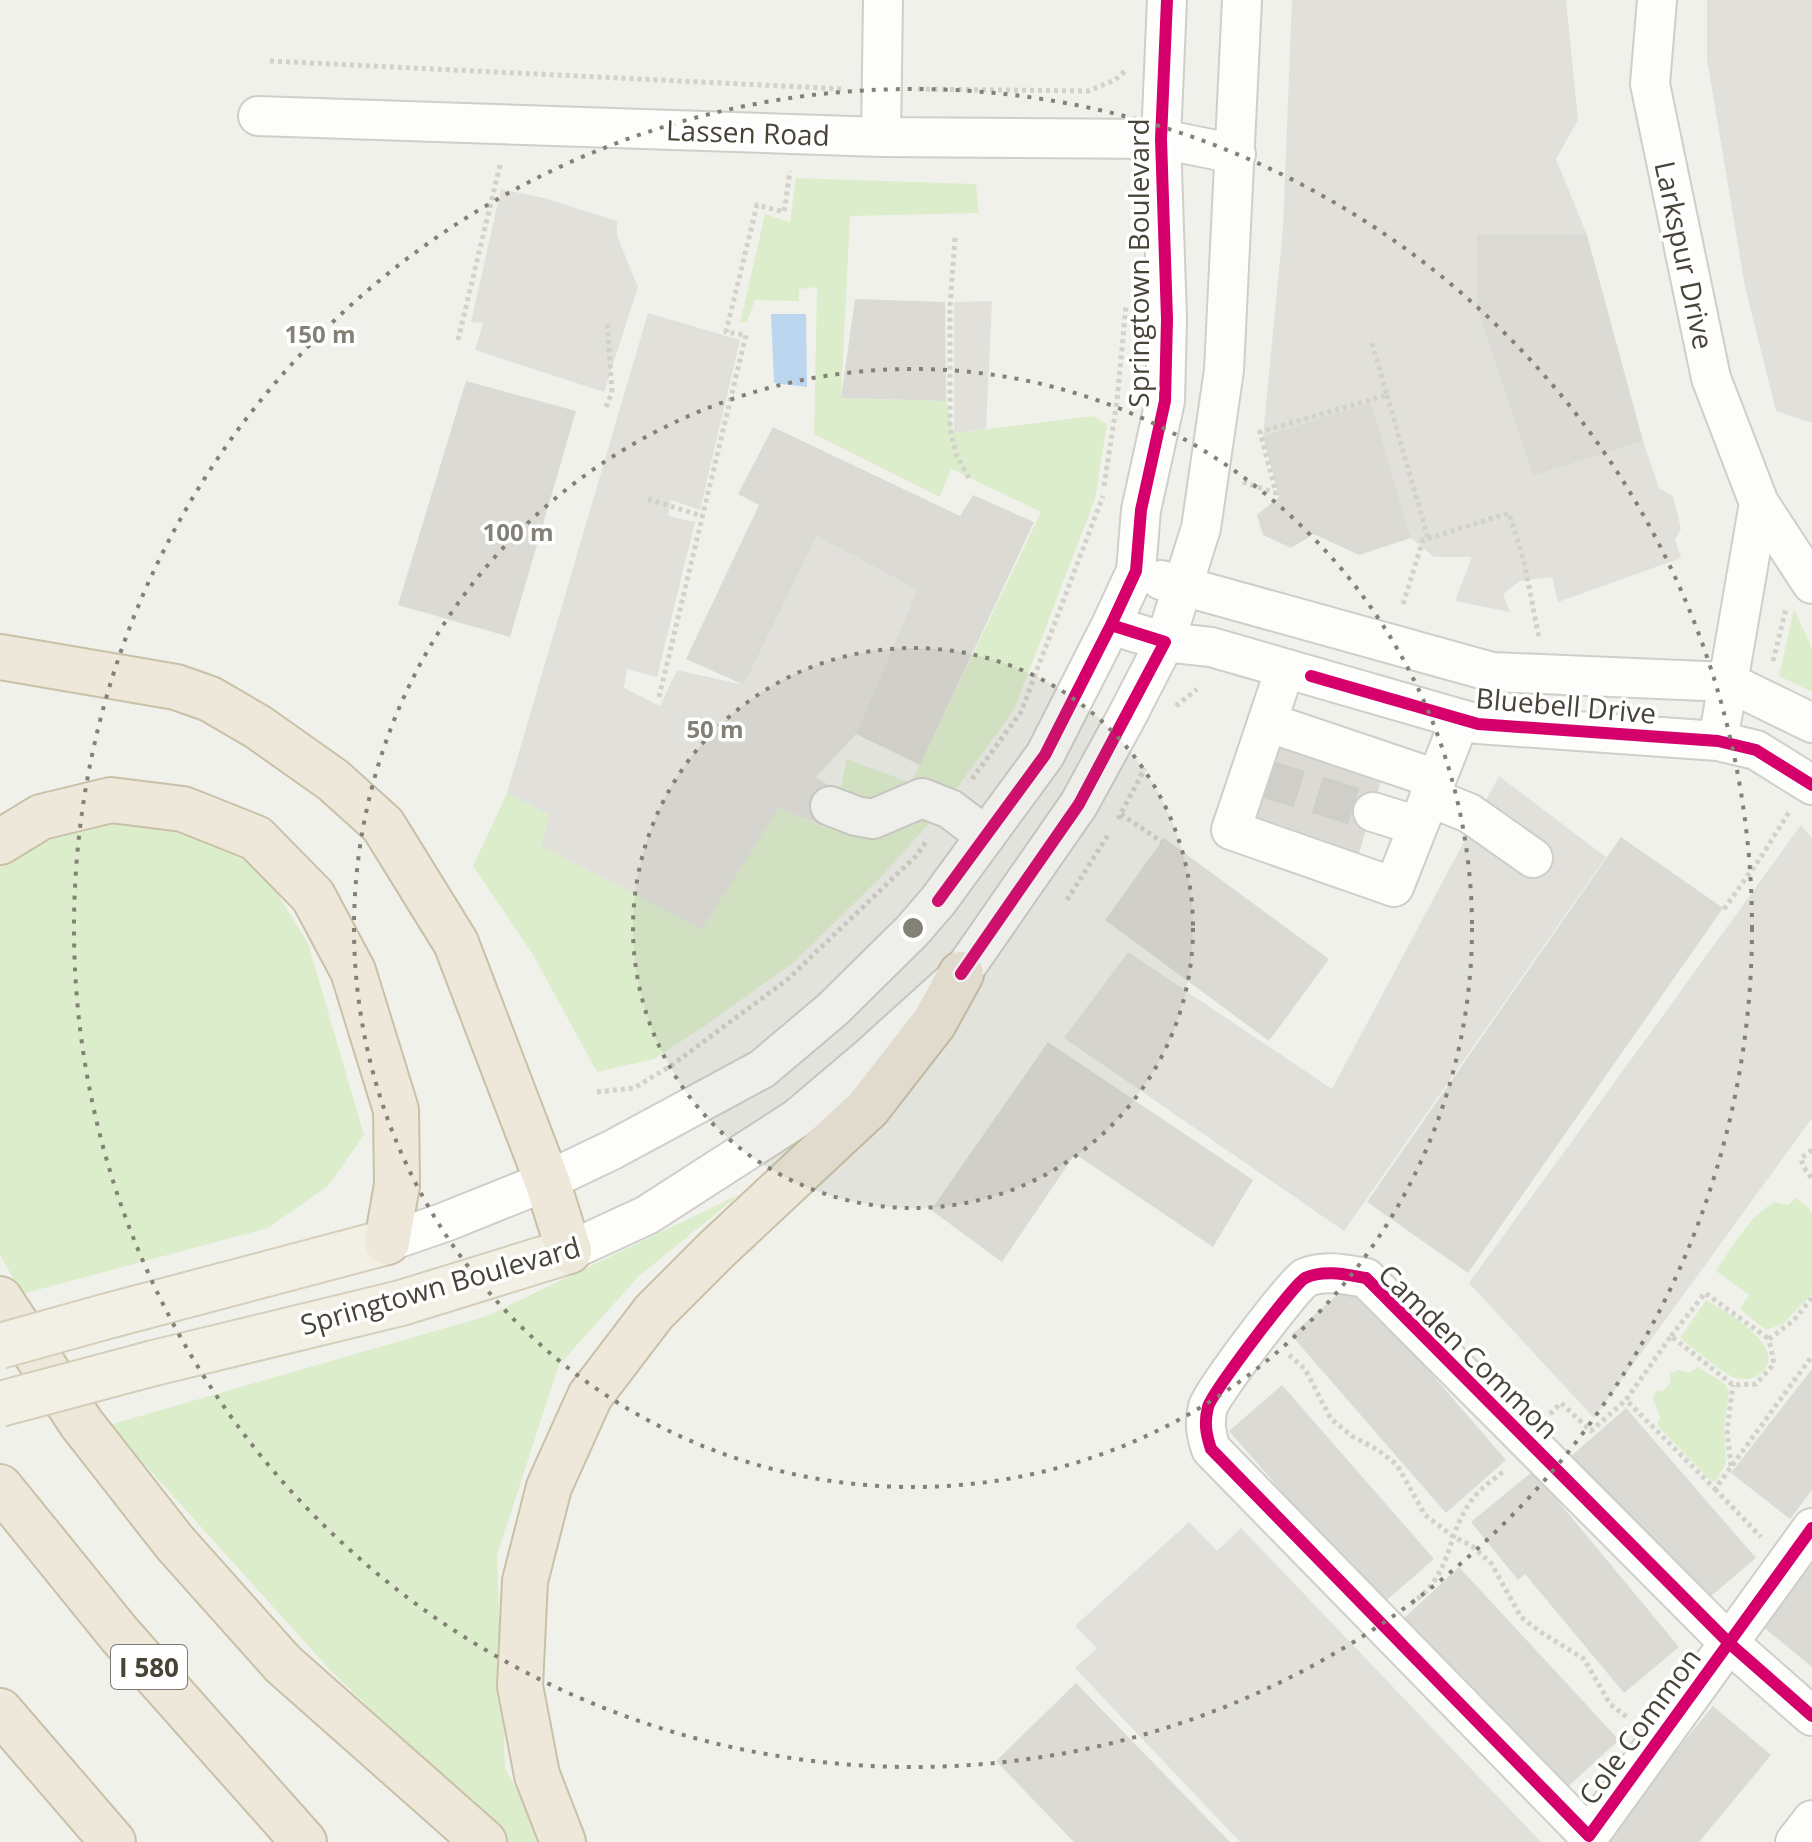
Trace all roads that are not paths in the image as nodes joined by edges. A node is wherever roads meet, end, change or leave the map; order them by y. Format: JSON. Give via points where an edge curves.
{"nodes":[{"id":1,"x":883,"y":0,"type":"edge"},
{"id":2,"x":1167,"y":0,"type":"edge"},
{"id":3,"x":1242,"y":0,"type":"edge"},
{"id":4,"x":1657,"y":0,"type":"edge"},
{"id":5,"x":258,"y":116,"type":"dead end"},
{"id":6,"x":881,"y":137,"type":"junction"},
{"id":7,"x":1161,"y":139,"type":"junction"},
{"id":8,"x":1236,"y":154,"type":"junction"},
{"id":9,"x":1759,"y":503,"type":"junction"},
{"id":10,"x":1136,"y":571,"type":"junction"},
{"id":11,"x":1183,"y":588,"type":"junction"},
{"id":12,"x":1800,"y":594,"type":"edge"},
{"id":13,"x":1111,"y":625,"type":"junction"},
{"id":14,"x":1165,"y":642,"type":"junction"},
{"id":15,"x":0,"y":657,"type":"edge"},
{"id":16,"x":1285,"y":669,"type":"junction"},
{"id":17,"x":1728,"y":682,"type":"junction"},
{"id":18,"x":1460,"y":720,"type":"junction"},
{"id":19,"x":1267,"y":722,"type":"junction"},
{"id":20,"x":1812,"y":723,"type":"edge"},
{"id":21,"x":1718,"y":741,"type":"junction"},
{"id":22,"x":1801,"y":798,"type":"edge"},
{"id":23,"x":1428,"y":801,"type":"junction"},
{"id":24,"x":830,"y":806,"type":"dead end"},
{"id":25,"x":1373,"y":812,"type":"tunnel mouth"},
{"id":26,"x":986,"y":836,"type":"junction"},
{"id":27,"x":0,"y":842,"type":"edge"},
{"id":28,"x":1533,"y":858,"type":"dead end"},
{"id":29,"x":961,"y":974,"type":"junction"},
{"id":30,"x":547,"y":1181,"type":"junction"},
{"id":31,"x":387,"y":1242,"type":"junction"},
{"id":32,"x":569,"y":1251,"type":"junction"},
{"id":33,"x":0,"y":1299,"type":"edge"},
{"id":34,"x":0,"y":1346,"type":"edge"},
{"id":35,"x":0,"y":1404,"type":"edge"},
{"id":36,"x":0,"y":1487,"type":"edge"},
{"id":37,"x":1812,"y":1528,"type":"edge"},
{"id":38,"x":1729,"y":1643,"type":"junction"},
{"id":39,"x":0,"y":1711,"type":"edge"},
{"id":40,"x":1812,"y":1716,"type":"edge"},
{"id":41,"x":1812,"y":1820,"type":"edge"},
{"id":42,"x":1589,"y":1836,"type":"joint"},
{"id":43,"x":113,"y":1842,"type":"edge"},
{"id":44,"x":304,"y":1842,"type":"edge"},
{"id":45,"x":484,"y":1842,"type":"edge"},
{"id":46,"x":563,"y":1842,"type":"edge"},
{"id":47,"x":1795,"y":1842,"type":"edge"}],
"edges":[{"from":1,"to":6,"type":"street"},
{"from":2,"to":7,"type":"street","name":"Springtown Boulevard"},
{"from":3,"to":8,"type":"street","name":"Springtown Boulevard"},
{"from":4,"to":9,"type":"street","name":"Larkspur Drive","via":[[1650,84],[1711,378]]},
{"from":5,"to":6,"type":"street","name":"Lassen Road"},
{"from":6,"to":7,"type":"street","name":"Lassen Road"},
{"from":7,"to":8,"type":"street","name":"Lassen Road"},
{"from":7,"to":10,"type":"street","name":"Springtown Boulevard","via":[[1165,401],[1141,510]]},
{"from":8,"to":11,"type":"street","name":"Springtown Boulevard","via":[[1224,370],[1201,528]]},
{"from":9,"to":12,"type":"street","name":"Larkspur Drive"},
{"from":9,"to":17,"type":"street"},
{"from":10,"to":11,"type":"street","name":"Bluebell Drive"},
{"from":10,"to":13,"type":"street","name":"Springtown Boulevard"},
{"from":11,"to":14,"type":"street","name":"Springtown Boulevard"},
{"from":11,"to":17,"type":"street","name":"Bluebell Drive","via":[[1492,672]]},
{"from":13,"to":14,"type":"street","name":"Bluebell Drive"},
{"from":13,"to":26,"type":"street","name":"Springtown Boulevard","via":[[1045,755]]},
{"from":14,"to":16,"type":"street","name":"Bluebell Drive","via":[[1211,647]]},
{"from":14,"to":29,"type":"street","name":"Springtown Boulevard","via":[[1079,804]]},
{"from":15,"to":30,"type":"highway","via":[[176,687],[210,699],[333,780],[383,825],[456,943]]},
{"from":16,"to":18,"type":"street","name":"Bluebell Drive"},
{"from":16,"to":19,"type":"street"},
{"from":17,"to":20,"type":"street","name":"Bluebell Drive"},
{"from":17,"to":21,"type":"street"},
{"from":18,"to":21,"type":"street","name":"Bluebell Drive"},
{"from":18,"to":23,"type":"street"},
{"from":19,"to":23,"type":"street"},
{"from":19,"to":23,"type":"street","via":[[1256,776],[1231,830],[1394,887]]},
{"from":21,"to":22,"type":"street","name":"Bluebell Drive","via":[[1756,750]]},
{"from":23,"to":25,"type":"street"},
{"from":23,"to":28,"type":"street","via":[[1469,813]]},
{"from":24,"to":26,"type":"street","via":[[873,819],[922,798],[950,809]]},
{"from":26,"to":30,"type":"street","name":"Springtown Boulevard","via":[[912,931],[762,1069]]},
{"from":27,"to":31,"type":"highway","via":[[41,817],[111,800],[183,809],[256,838],[304,886],[353,971],[396,1110],[397,1185]]},
{"from":29,"to":32,"type":"street","name":"Springtown Boulevard","via":[[796,1119],[647,1215]]},
{"from":29,"to":46,"type":"highway","via":[[934,1023],[868,1108],[654,1312],[590,1396],[549,1487],[525,1581],[520,1686],[537,1775]]},
{"from":30,"to":31,"type":"street","name":"Springtown Boulevard"},
{"from":30,"to":32,"type":"highway"},
{"from":31,"to":34,"type":"main road","name":"Springtown Boulevard","bridge":true},
{"from":32,"to":35,"type":"main road","name":"Springtown Boulevard","bridge":true,"via":[[401,1303]]},
{"from":33,"to":45,"type":"highway","via":[[81,1423],[194,1565],[283,1664]]},
{"from":36,"to":44,"type":"highway","number":"I 580","via":[[120,1635]]},
{"from":37,"to":38,"type":"street","name":"Cole Common"},
{"from":38,"to":40,"type":"street","name":"Camden Common"},
{"from":38,"to":42,"type":"street","name":"Cole Common"},
{"from":38,"to":42,"type":"street","name":"Camden Common","via":[[1366,1278],[1337,1272],[1304,1278],[1208,1403],[1204,1429],[1211,1449]]},
{"from":39,"to":43,"type":"highway"},
{"from":41,"to":47,"type":"street"}]}
